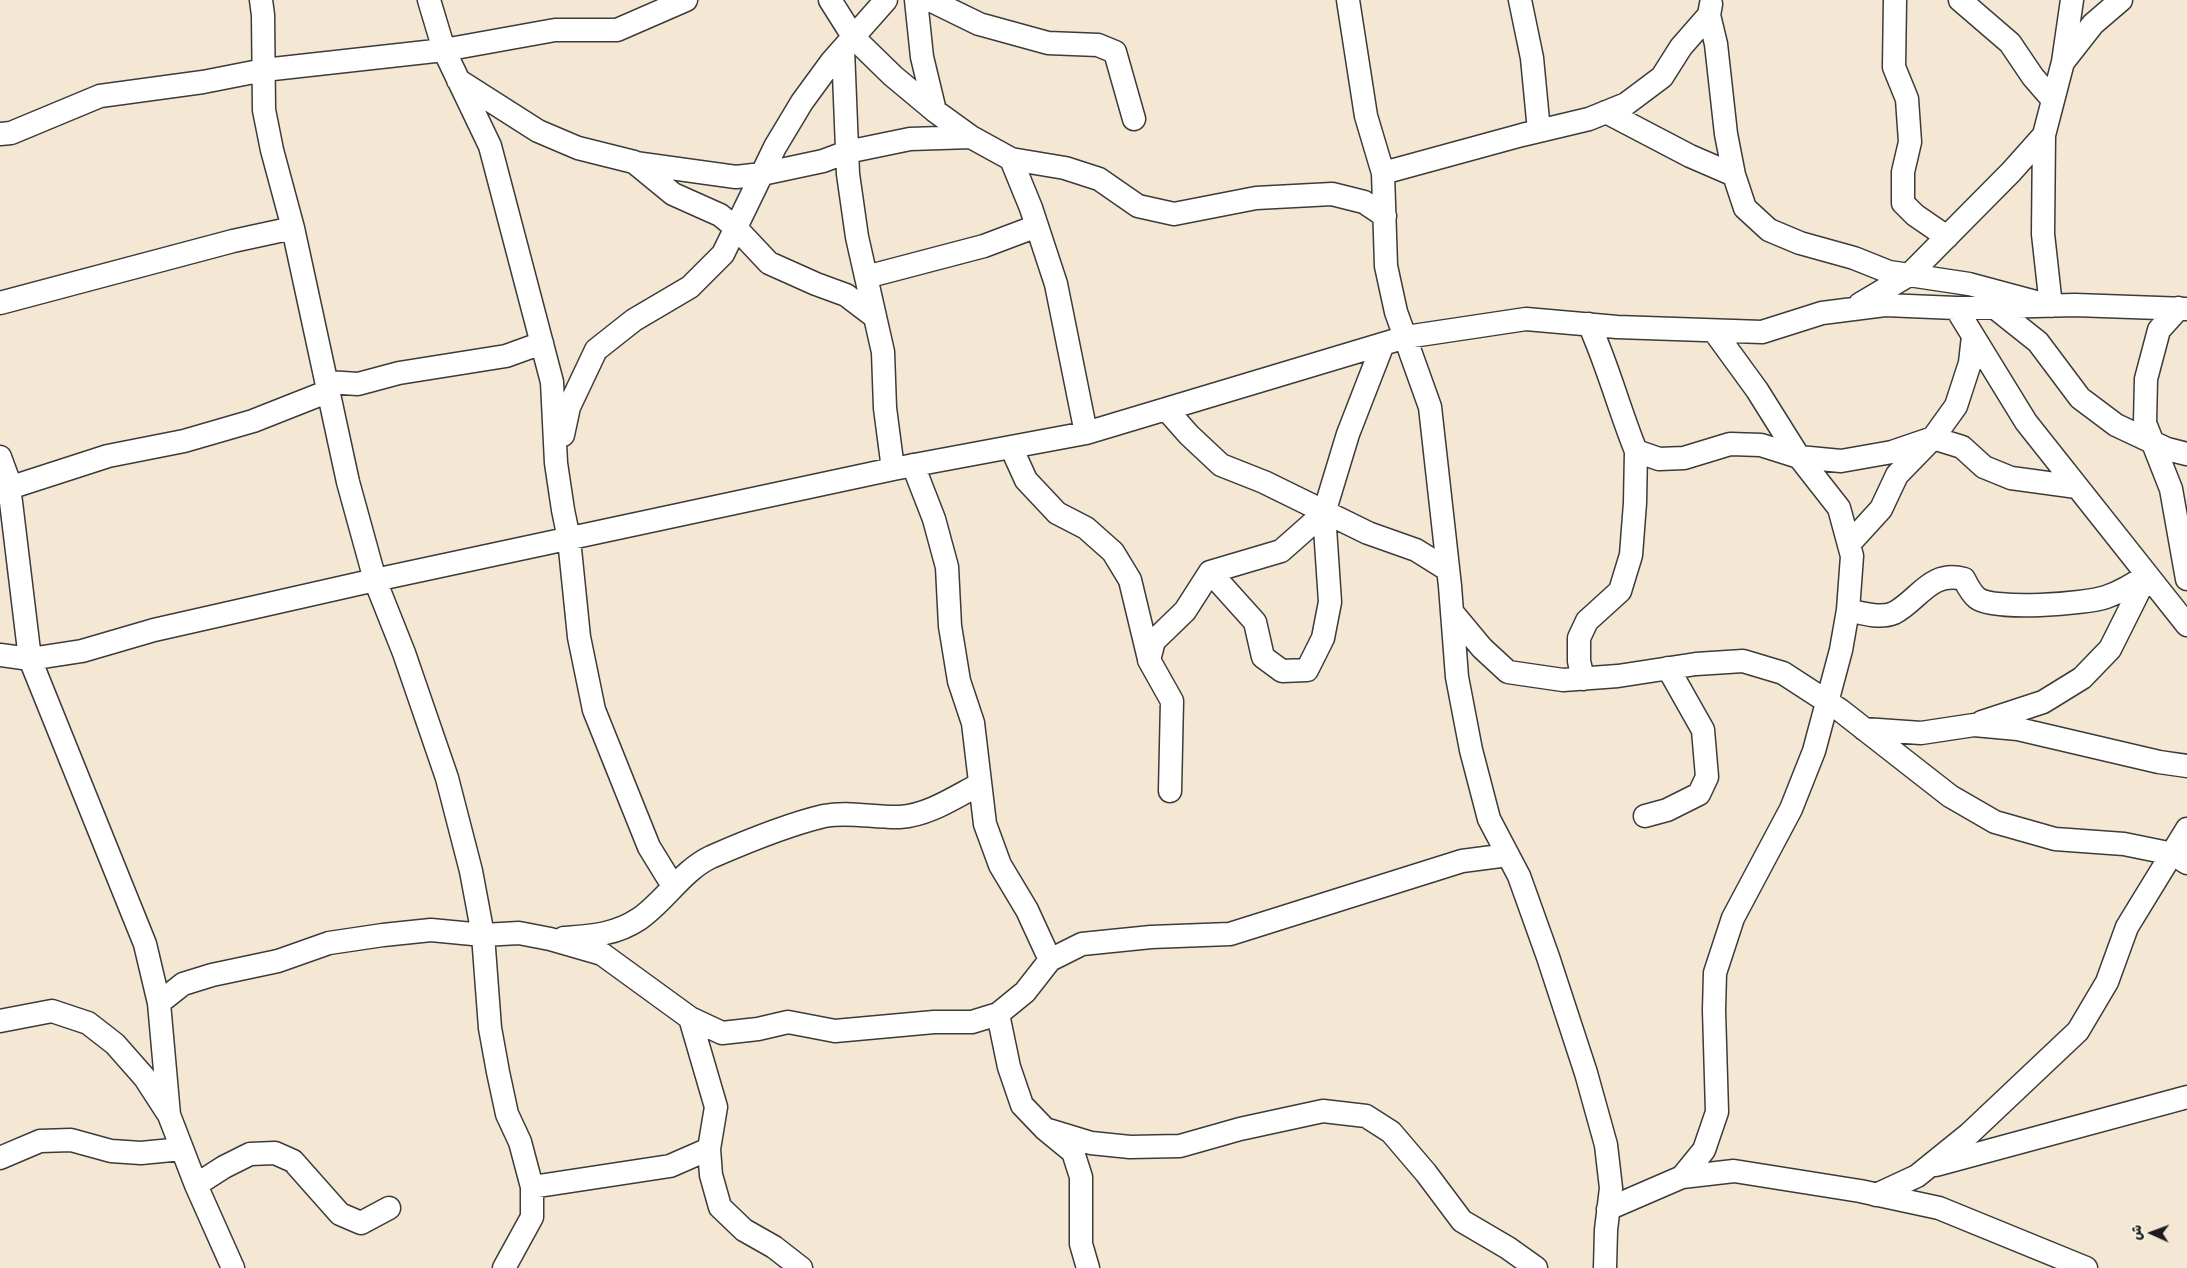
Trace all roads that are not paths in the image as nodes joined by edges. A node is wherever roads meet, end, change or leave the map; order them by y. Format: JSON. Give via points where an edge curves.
{"nodes":[{"id":1,"x":261,"y":0,"type":"edge"},
{"id":2,"x":429,"y":0,"type":"edge"},
{"id":3,"x":686,"y":0,"type":"edge"},
{"id":4,"x":830,"y":0,"type":"edge"},
{"id":5,"x":886,"y":0,"type":"edge"},
{"id":6,"x":916,"y":0,"type":"edge"},
{"id":7,"x":930,"y":0,"type":"edge"},
{"id":8,"x":1348,"y":0,"type":"edge"},
{"id":9,"x":1520,"y":0,"type":"edge"},
{"id":10,"x":1895,"y":0,"type":"edge"},
{"id":11,"x":1960,"y":0,"type":"edge"},
{"id":12,"x":2072,"y":0,"type":"edge"},
{"id":13,"x":2121,"y":0,"type":"edge"},
{"id":14,"x":1710,"y":8,"type":"edge"},
{"id":15,"x":848,"y":43,"type":"junction"},
{"id":16,"x":444,"y":50,"type":"junction"},
{"id":17,"x":2063,"y":62,"type":"junction"},
{"id":18,"x":264,"y":70,"type":"junction"},
{"id":19,"x":458,"y":80,"type":"junction"},
{"id":20,"x":2053,"y":100,"type":"junction"},
{"id":21,"x":935,"y":111,"type":"junction"},
{"id":22,"x":1606,"y":112,"type":"junction"},
{"id":23,"x":1134,"y":119,"type":"dead end"},
{"id":24,"x":1539,"y":131,"type":"junction"},
{"id":25,"x":0,"y":134,"type":"edge"},
{"id":26,"x":2044,"y":135,"type":"junction"},
{"id":27,"x":972,"y":137,"type":"junction"},
{"id":28,"x":847,"y":152,"type":"junction"},
{"id":29,"x":1011,"y":158,"type":"junction"},
{"id":30,"x":634,"y":162,"type":"junction"},
{"id":31,"x":1383,"y":172,"type":"junction"},
{"id":32,"x":762,"y":174,"type":"junction"},
{"id":33,"x":1734,"y":175,"type":"junction"},
{"id":34,"x":1386,"y":216,"type":"junction"},
{"id":35,"x":1037,"y":226,"type":"junction"},
{"id":36,"x":293,"y":228,"type":"junction"},
{"id":37,"x":736,"y":228,"type":"junction"},
{"id":38,"x":1947,"y":238,"type":"junction"},
{"id":39,"x":1909,"y":275,"type":"junction"},
{"id":40,"x":866,"y":277,"type":"junction"},
{"id":41,"x":0,"y":302,"type":"edge"},
{"id":42,"x":2051,"y":306,"type":"junction"},
{"id":43,"x":1994,"y":307,"type":"junction"},
{"id":44,"x":1956,"y":308,"type":"junction"},
{"id":45,"x":2183,"y":309,"type":"edge"},
{"id":46,"x":1850,"y":310,"type":"junction"},
{"id":47,"x":875,"y":316,"type":"junction"},
{"id":48,"x":1589,"y":324,"type":"junction"},
{"id":49,"x":1714,"y":331,"type":"junction"},
{"id":50,"x":1973,"y":336,"type":"junction"},
{"id":51,"x":1406,"y":337,"type":"junction"},
{"id":52,"x":542,"y":343,"type":"junction"},
{"id":53,"x":1383,"y":344,"type":"junction"},
{"id":54,"x":328,"y":387,"type":"junction"},
{"id":55,"x":1166,"y":409,"type":"junction"},
{"id":56,"x":1086,"y":433,"type":"junction"},
{"id":57,"x":1933,"y":438,"type":"junction"},
{"id":58,"x":2152,"y":442,"type":"junction"},
{"id":59,"x":1011,"y":447,"type":"junction"},
{"id":60,"x":1636,"y":451,"type":"junction"},
{"id":61,"x":2187,"y":454,"type":"edge"},
{"id":62,"x":1799,"y":457,"type":"junction"},
{"id":63,"x":0,"y":458,"type":"edge"},
{"id":64,"x":556,"y":463,"type":"junction"},
{"id":65,"x":903,"y":467,"type":"junction"},
{"id":66,"x":2077,"y":487,"type":"junction"},
{"id":67,"x":9,"y":488,"type":"junction"},
{"id":68,"x":2187,"y":494,"type":"edge"},
{"id":69,"x":1324,"y":513,"type":"junction"},
{"id":70,"x":569,"y":539,"type":"junction"},
{"id":71,"x":1849,"y":544,"type":"junction"},
{"id":72,"x":1448,"y":570,"type":"junction"},
{"id":73,"x":1210,"y":572,"type":"junction"},
{"id":74,"x":2147,"y":575,"type":"junction"},
{"id":75,"x":2187,"y":579,"type":"edge"},
{"id":76,"x":375,"y":580,"type":"junction"},
{"id":77,"x":1848,"y":610,"type":"junction"},
{"id":78,"x":1452,"y":612,"type":"junction"},
{"id":79,"x":2187,"y":625,"type":"edge"},
{"id":80,"x":0,"y":655,"type":"edge"},
{"id":81,"x":30,"y":659,"type":"junction"},
{"id":82,"x":1149,"y":660,"type":"junction"},
{"id":83,"x":1668,"y":668,"type":"junction"},
{"id":84,"x":1583,"y":679,"type":"junction"},
{"id":85,"x":1828,"y":702,"type":"junction"},
{"id":86,"x":1974,"y":725,"type":"junction"},
{"id":87,"x":1864,"y":728,"type":"junction"},
{"id":88,"x":2187,"y":766,"type":"edge"},
{"id":89,"x":980,"y":784,"type":"junction"},
{"id":90,"x":1170,"y":791,"type":"dead end"},
{"id":91,"x":1645,"y":816,"type":"dead end"},
{"id":92,"x":2187,"y":829,"type":"edge"},
{"id":93,"x":1508,"y":855,"type":"junction"},
{"id":94,"x":2180,"y":858,"type":"edge"},
{"id":95,"x":673,"y":886,"type":"junction"},
{"id":96,"x":483,"y":935,"type":"junction"},
{"id":97,"x":550,"y":939,"type":"junction"},
{"id":98,"x":1050,"y":960,"type":"junction"},
{"id":99,"x":159,"y":1003,"type":"junction"},
{"id":100,"x":998,"y":1014,"type":"junction"},
{"id":101,"x":690,"y":1018,"type":"junction"},
{"id":102,"x":0,"y":1022,"type":"edge"},
{"id":103,"x":2187,"y":1097,"type":"edge"},
{"id":104,"x":169,"y":1115,"type":"junction"},
{"id":105,"x":1045,"y":1129,"type":"junction"},
{"id":106,"x":182,"y":1149,"type":"junction"},
{"id":107,"x":709,"y":1149,"type":"junction"},
{"id":108,"x":1,"y":1153,"type":"edge"},
{"id":109,"x":1928,"y":1168,"type":"junction"},
{"id":110,"x":1682,"y":1177,"type":"junction"},
{"id":111,"x":196,"y":1185,"type":"junction"},
{"id":112,"x":532,"y":1187,"type":"junction"},
{"id":113,"x":1876,"y":1195,"type":"junction"},
{"id":114,"x":389,"y":1208,"type":"dead end"},
{"id":115,"x":1607,"y":1220,"type":"junction"},
{"id":116,"x":230,"y":1265,"type":"edge"},
{"id":117,"x":504,"y":1268,"type":"edge"},
{"id":118,"x":801,"y":1268,"type":"edge"},
{"id":119,"x":1088,"y":1268,"type":"edge"},
{"id":120,"x":1536,"y":1268,"type":"edge"},
{"id":121,"x":1594,"y":1268,"type":"edge"},
{"id":122,"x":1605,"y":1268,"type":"edge"},
{"id":123,"x":2086,"y":1268,"type":"edge"}],
"edges":[{"from":1,"to":18,"type":"street"},
{"from":2,"to":16,"type":"street"},
{"from":3,"to":16,"type":"street","via":[[617,30],[555,30]]},
{"from":4,"to":15,"type":"street"},
{"from":5,"to":15,"type":"street"},
{"from":6,"to":21,"type":"street","via":[[922,57]]},
{"from":7,"to":23,"type":"street","via":[[979,24],[1048,43],[1098,45],[1115,52]]},
{"from":8,"to":31,"type":"street","via":[[1366,116]]},
{"from":9,"to":24,"type":"street","via":[[1532,58]]},
{"from":10,"to":38,"type":"street","via":[[1894,67],[1907,99],[1910,142],[1903,172],[1902,204]]},
{"from":11,"to":20,"type":"street","via":[[2010,43],[2032,77]]},
{"from":12,"to":17,"type":"street"},
{"from":13,"to":17,"type":"street","via":[[2093,24]]},
{"from":14,"to":22,"type":"street","via":[[1662,77],[1626,104]]},
{"from":14,"to":33,"type":"street"},
{"from":15,"to":21,"type":"street"},
{"from":15,"to":28,"type":"street"},
{"from":15,"to":32,"type":"street","via":[[802,102]]},
{"from":16,"to":18,"type":"street"},
{"from":16,"to":19,"type":"street"},
{"from":17,"to":20,"type":"street"},
{"from":18,"to":25,"type":"street","via":[[100,96],[11,133]]},
{"from":18,"to":36,"type":"street","via":[[264,110]]},
{"from":19,"to":30,"type":"street","via":[[538,131],[578,148]]},
{"from":19,"to":52,"type":"street","via":[[490,146]]},
{"from":20,"to":26,"type":"street"},
{"from":21,"to":27,"type":"street"},
{"from":22,"to":24,"type":"street"},
{"from":22,"to":33,"type":"street"},
{"from":24,"to":31,"type":"street"},
{"from":26,"to":38,"type":"street"},
{"from":26,"to":42,"type":"street","via":[[2043,234]]},
{"from":27,"to":28,"type":"street","via":[[910,139]]},
{"from":27,"to":29,"type":"street"},
{"from":28,"to":32,"type":"street","via":[[823,161]]},
{"from":28,"to":40,"type":"street","via":[[856,228]]},
{"from":29,"to":34,"type":"street","via":[[1065,168],[1098,179],[1138,206],[1174,214],[1256,198],[1332,194],[1364,202]]},
{"from":29,"to":35,"type":"street"},
{"from":30,"to":32,"type":"street","via":[[736,176]]},
{"from":30,"to":37,"type":"street","via":[[673,194],[720,214]]},
{"from":31,"to":34,"type":"street"},
{"from":32,"to":37,"type":"street"},
{"from":33,"to":39,"type":"street","via":[[1745,208],[1769,230],[1889,272]]},
{"from":34,"to":51,"type":"street","via":[[1386,266],[1396,312]]},
{"from":35,"to":40,"type":"street","via":[[984,246]]},
{"from":35,"to":56,"type":"street","via":[[1056,284]]},
{"from":36,"to":41,"type":"street"},
{"from":36,"to":54,"type":"street"},
{"from":37,"to":47,"type":"street","via":[[769,263],[846,295]]},
{"from":37,"to":64,"type":"street","via":[[723,254],[690,287],[634,320],[596,350],[569,407]]},
{"from":38,"to":39,"type":"street"},
{"from":39,"to":42,"type":"street","via":[[1969,284]]},
{"from":39,"to":46,"type":"street"},
{"from":40,"to":47,"type":"street"},
{"from":42,"to":43,"type":"street"},
{"from":42,"to":45,"type":"street"},
{"from":43,"to":44,"type":"street"},
{"from":43,"to":58,"type":"street","via":[[2038,342],[2080,398],[2116,425]]},
{"from":44,"to":46,"type":"street","via":[[1885,305]]},
{"from":44,"to":50,"type":"street"},
{"from":45,"to":58,"type":"street","via":[[2159,330],[2146,379],[2145,423]]},
{"from":46,"to":49,"type":"street","via":[[1822,313],[1762,332]]},
{"from":47,"to":65,"type":"street","via":[[883,352],[885,408]]},
{"from":48,"to":49,"type":"street"},
{"from":48,"to":51,"type":"street","via":[[1526,319]]},
{"from":48,"to":60,"type":"street","via":[[1605,358]]},
{"from":49,"to":62,"type":"street","via":[[1757,390]]},
{"from":50,"to":57,"type":"street","via":[[1970,363],[1956,406]]},
{"from":50,"to":66,"type":"street","via":[[2026,422]]},
{"from":51,"to":53,"type":"street"},
{"from":51,"to":72,"type":"street","via":[[1430,407]]},
{"from":52,"to":54,"type":"street","via":[[506,356]]},
{"from":52,"to":64,"type":"street","via":[[552,382]]},
{"from":53,"to":55,"type":"street"},
{"from":53,"to":69,"type":"street","via":[[1348,434]]},
{"from":54,"to":67,"type":"street","via":[[253,421],[184,441],[108,456]]},
{"from":54,"to":76,"type":"street","via":[[348,482]]},
{"from":55,"to":56,"type":"street"},
{"from":55,"to":69,"type":"street","via":[[1221,465],[1264,482]]},
{"from":56,"to":59,"type":"street"},
{"from":57,"to":62,"type":"street","via":[[1892,452],[1841,461]]},
{"from":57,"to":66,"type":"street","via":[[1962,447],[1984,467],[2011,478]]},
{"from":57,"to":71,"type":"street","via":[[1897,474],[1881,509]]},
{"from":58,"to":61,"type":"street"},
{"from":58,"to":68,"type":"street"},
{"from":58,"to":75,"type":"street","via":[[2171,489]]},
{"from":59,"to":65,"type":"street"},
{"from":59,"to":82,"type":"street","via":[[1026,480],[1057,513],[1086,528],[1114,552],[1130,580]]},
{"from":60,"to":62,"type":"street","via":[[1659,459],[1684,458],[1730,444],[1761,445]]},
{"from":60,"to":84,"type":"street","via":[[1631,555],[1620,591],[1587,621],[1579,638]]},
{"from":62,"to":71,"type":"street","via":[[1839,508]]},
{"from":63,"to":67,"type":"street"},
{"from":64,"to":70,"type":"street"},
{"from":65,"to":70,"type":"street"},
{"from":65,"to":89,"type":"street","via":[[934,519],[947,567],[950,626],[959,681],[972,723]]},
{"from":66,"to":74,"type":"street"},
{"from":67,"to":81,"type":"street"},
{"from":69,"to":72,"type":"street","via":[[1416,550]]},
{"from":69,"to":73,"type":"street","via":[[1281,551]]},
{"from":69,"to":73,"type":"street","via":[[1330,602],[1323,638],[1307,670],[1282,671],[1263,657],[1255,622]]},
{"from":70,"to":76,"type":"street"},
{"from":70,"to":95,"type":"street","via":[[579,637],[594,710],[649,847]]},
{"from":71,"to":77,"type":"street","via":[[1852,556]]},
{"from":72,"to":78,"type":"street"},
{"from":73,"to":82,"type":"street","via":[[1185,611],[1154,640]]},
{"from":74,"to":77,"type":"street","via":[[2105,598],[2040,605],[1977,599],[1964,579],[1953,576],[1929,584],[1892,614],[1868,615]]},
{"from":74,"to":79,"type":"street"},
{"from":74,"to":86,"type":"street","via":[[2110,649],[2082,678],[2043,702]]},
{"from":76,"to":81,"type":"street","via":[[154,630],[82,651]]},
{"from":76,"to":96,"type":"street","via":[[447,778]]},
{"from":77,"to":85,"type":"street"},
{"from":78,"to":84,"type":"street","via":[[1482,648],[1508,672],[1562,680]]},
{"from":78,"to":93,"type":"street","via":[[1457,677],[1471,750],[1489,819]]},
{"from":80,"to":81,"type":"street"},
{"from":81,"to":99,"type":"street","via":[[145,944]]},
{"from":82,"to":90,"type":"street","via":[[1172,702]]},
{"from":83,"to":84,"type":"street"},
{"from":83,"to":85,"type":"street","via":[[1743,661],[1783,673]]},
{"from":83,"to":91,"type":"street","via":[[1703,730],[1707,777],[1699,794],[1667,810]]},
{"from":85,"to":87,"type":"street"},
{"from":85,"to":110,"type":"street","via":[[1814,751],[1791,809],[1733,918],[1715,973],[1717,1112],[1704,1150]]},
{"from":86,"to":87,"type":"street","via":[[1922,733]]},
{"from":86,"to":88,"type":"street","via":[[2018,729]]},
{"from":87,"to":94,"type":"street","via":[[1950,796],[1996,822],[2055,839],[2124,844]]},
{"from":89,"to":95,"type":"street","via":[[931,810],[901,817],[826,816],[768,834],[708,858]]},
{"from":89,"to":98,"type":"street","via":[[985,824],[1000,865],[1027,910]]},
{"from":92,"to":94,"type":"street"},
{"from":93,"to":98,"type":"street","via":[[1462,861],[1230,934],[1082,944]]},
{"from":93,"to":115,"type":"street","via":[[1519,876],[1548,957],[1606,1145],[1610,1188]]},
{"from":94,"to":109,"type":"street","via":[[2127,927],[2107,982],[2078,1031],[1969,1134]]},
{"from":95,"to":97,"type":"street","via":[[640,919],[607,935]]},
{"from":96,"to":97,"type":"street","via":[[519,933]]},
{"from":96,"to":99,"type":"street","via":[[431,930],[330,943],[278,961],[183,984]]},
{"from":96,"to":112,"type":"street","via":[[490,1028],[498,1072],[507,1114],[520,1142]]},
{"from":97,"to":101,"type":"street","via":[[602,954]]},
{"from":98,"to":100,"type":"street","via":[[1025,992]]},
{"from":99,"to":104,"type":"street"},
{"from":100,"to":101,"type":"street","via":[[972,1022],[835,1031],[788,1022],[758,1030],[722,1033]]},
{"from":100,"to":105,"type":"street","via":[[1009,1068],[1022,1105]]},
{"from":101,"to":107,"type":"street","via":[[716,1107]]},
{"from":102,"to":104,"type":"street","via":[[52,1011],[88,1023],[115,1044],[145,1078]]},
{"from":103,"to":109,"type":"street"},
{"from":104,"to":106,"type":"street"},
{"from":105,"to":119,"type":"street","via":[[1073,1152],[1081,1177],[1081,1244]]},
{"from":105,"to":120,"type":"street","via":[[1091,1143],[1130,1147],[1180,1146],[1323,1111],[1366,1116],[1391,1132],[1462,1221]]},
{"from":106,"to":108,"type":"street","via":[[141,1153],[111,1151],[71,1140],[40,1140]]},
{"from":106,"to":111,"type":"street"},
{"from":107,"to":112,"type":"street","via":[[670,1166]]},
{"from":107,"to":118,"type":"street","via":[[711,1175],[720,1207],[744,1230]]},
{"from":109,"to":113,"type":"street"},
{"from":110,"to":113,"type":"street","via":[[1734,1171]]},
{"from":110,"to":115,"type":"street"},
{"from":111,"to":114,"type":"street","via":[[250,1154],[275,1153],[292,1161],[340,1214],[361,1223]]},
{"from":111,"to":116,"type":"street"},
{"from":112,"to":117,"type":"street","via":[[532,1217]]},
{"from":113,"to":123,"type":"street","via":[[1939,1208]]},
{"from":115,"to":121,"type":"street"},
{"from":115,"to":122,"type":"street"}]}
